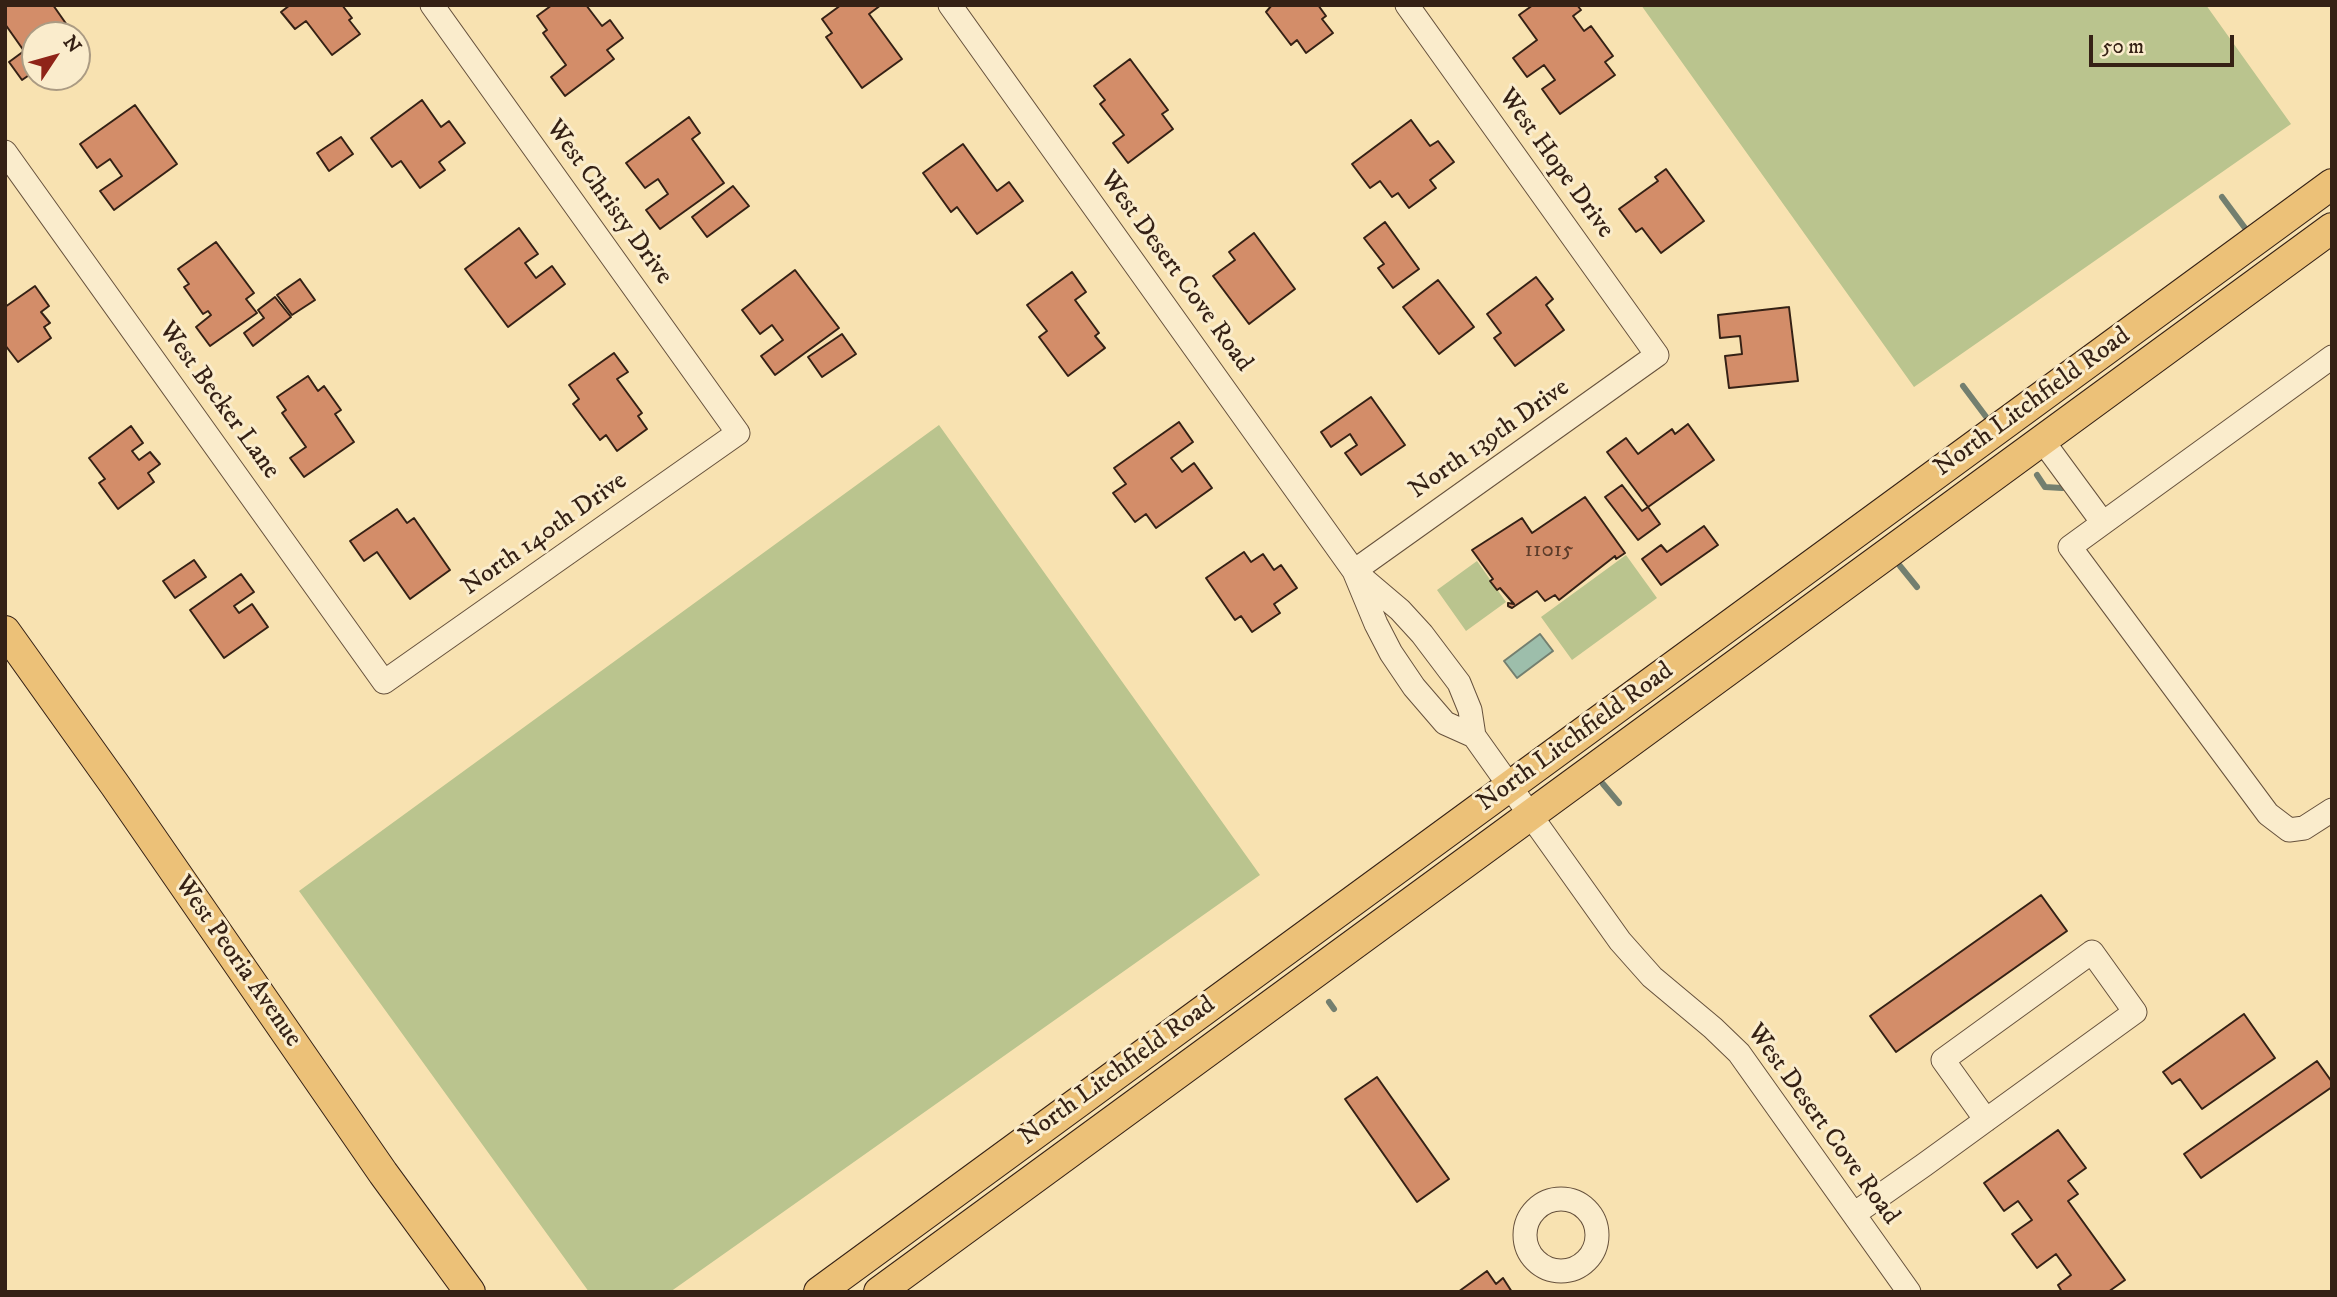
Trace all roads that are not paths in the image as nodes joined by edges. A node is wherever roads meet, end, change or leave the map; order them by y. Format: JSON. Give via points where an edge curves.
{"nodes":[{"id":1,"x":432,"y":5,"type":"edge"},
{"id":2,"x":950,"y":5,"type":"edge"},
{"id":3,"x":1407,"y":5,"type":"edge"},
{"id":4,"x":5,"y":152,"type":"edge"},
{"id":5,"x":2332,"y":184,"type":"edge"},
{"id":6,"x":2332,"y":228,"type":"edge"},
{"id":7,"x":2221,"y":265,"type":"junction"},
{"id":8,"x":1657,"y":355,"type":"joint"},
{"id":9,"x":2332,"y":357,"type":"edge"},
{"id":10,"x":738,"y":433,"type":"joint"},
{"id":11,"x":2042,"y":440,"type":"junction"},
{"id":12,"x":2102,"y":523,"type":"junction"},
{"id":13,"x":1354,"y":571,"type":"junction"},
{"id":14,"x":5,"y":631,"type":"edge"},
{"id":15,"x":1446,"y":666,"type":"junction"},
{"id":16,"x":384,"y":682,"type":"joint"},
{"id":17,"x":1414,"y":687,"type":"junction"},
{"id":18,"x":1474,"y":736,"type":"junction"},
{"id":19,"x":1509,"y":787,"type":"junction"},
{"id":20,"x":2332,"y":810,"type":"edge"},
{"id":21,"x":1530,"y":816,"type":"junction"},
{"id":22,"x":1268,"y":962,"type":"junction"},
{"id":23,"x":1203,"y":1055,"type":"junction"},
{"id":24,"x":1986,"y":1120,"type":"junction"},
{"id":25,"x":1854,"y":1214,"type":"junction"},
{"id":26,"x":470,"y":1292,"type":"edge"},
{"id":27,"x":819,"y":1292,"type":"edge"},
{"id":28,"x":879,"y":1292,"type":"edge"},
{"id":29,"x":1909,"y":1292,"type":"edge"}],
"edges":[{"from":1,"to":10,"type":"street","name":"West Christy Drive"},
{"from":2,"to":13,"type":"street","name":"West Desert Cove Road"},
{"from":3,"to":8,"type":"street","name":"West Hope Drive"},
{"from":4,"to":16,"type":"street","name":"West Becker Lane"},
{"from":5,"to":7,"type":"main road","name":"North Litchfield Road"},
{"from":6,"to":11,"type":"main road","name":"North Litchfield Road"},
{"from":7,"to":11,"type":"main road","via":[[2203,295],[2056,405]]},
{"from":7,"to":19,"type":"main road","name":"North Litchfield Road"},
{"from":8,"to":13,"type":"street","name":"North 139th Drive"},
{"from":9,"to":12,"type":"street"},
{"from":10,"to":16,"type":"street","name":"North 140th Drive"},
{"from":11,"to":12,"type":"street"},
{"from":11,"to":21,"type":"main road","name":"North Litchfield Road"},
{"from":12,"to":20,"type":"street","via":[[2070,547],[2268,814],[2289,830],[2304,828]]},
{"from":13,"to":15,"type":"street","name":"West Desert Cove Road","via":[[1399,610]]},
{"from":13,"to":17,"type":"street","name":"West Desert Cove Road","via":[[1376,624]]},
{"from":14,"to":26,"type":"main road","name":"West Peoria Avenue"},
{"from":15,"to":17,"type":"street"},
{"from":15,"to":18,"type":"street","name":"West Desert Cove Road","via":[[1470,710]]},
{"from":17,"to":18,"type":"street","name":"West Desert Cove Road","via":[[1444,723]]},
{"from":18,"to":19,"type":"street","name":"West Desert Cove Road"},
{"from":19,"to":21,"type":"street","name":"West Desert Cove Road"},
{"from":19,"to":22,"type":"main road","name":"North Litchfield Road"},
{"from":21,"to":23,"type":"main road","name":"North Litchfield Road"},
{"from":21,"to":25,"type":"street","name":"West Desert Cove Road","via":[[1631,954],[1751,1069]]},
{"from":22,"to":23,"type":"main road","via":[[1261,986],[1205,1030],[1200,1042]]},
{"from":22,"to":27,"type":"main road","name":"North Litchfield Road"},
{"from":23,"to":28,"type":"main road","name":"North Litchfield Road"},
{"from":24,"to":24,"type":"street","via":[[2135,1012],[2092,952],[1943,1060]]},
{"from":24,"to":25,"type":"street"},
{"from":25,"to":29,"type":"street","name":"West Desert Cove Road"}]}
